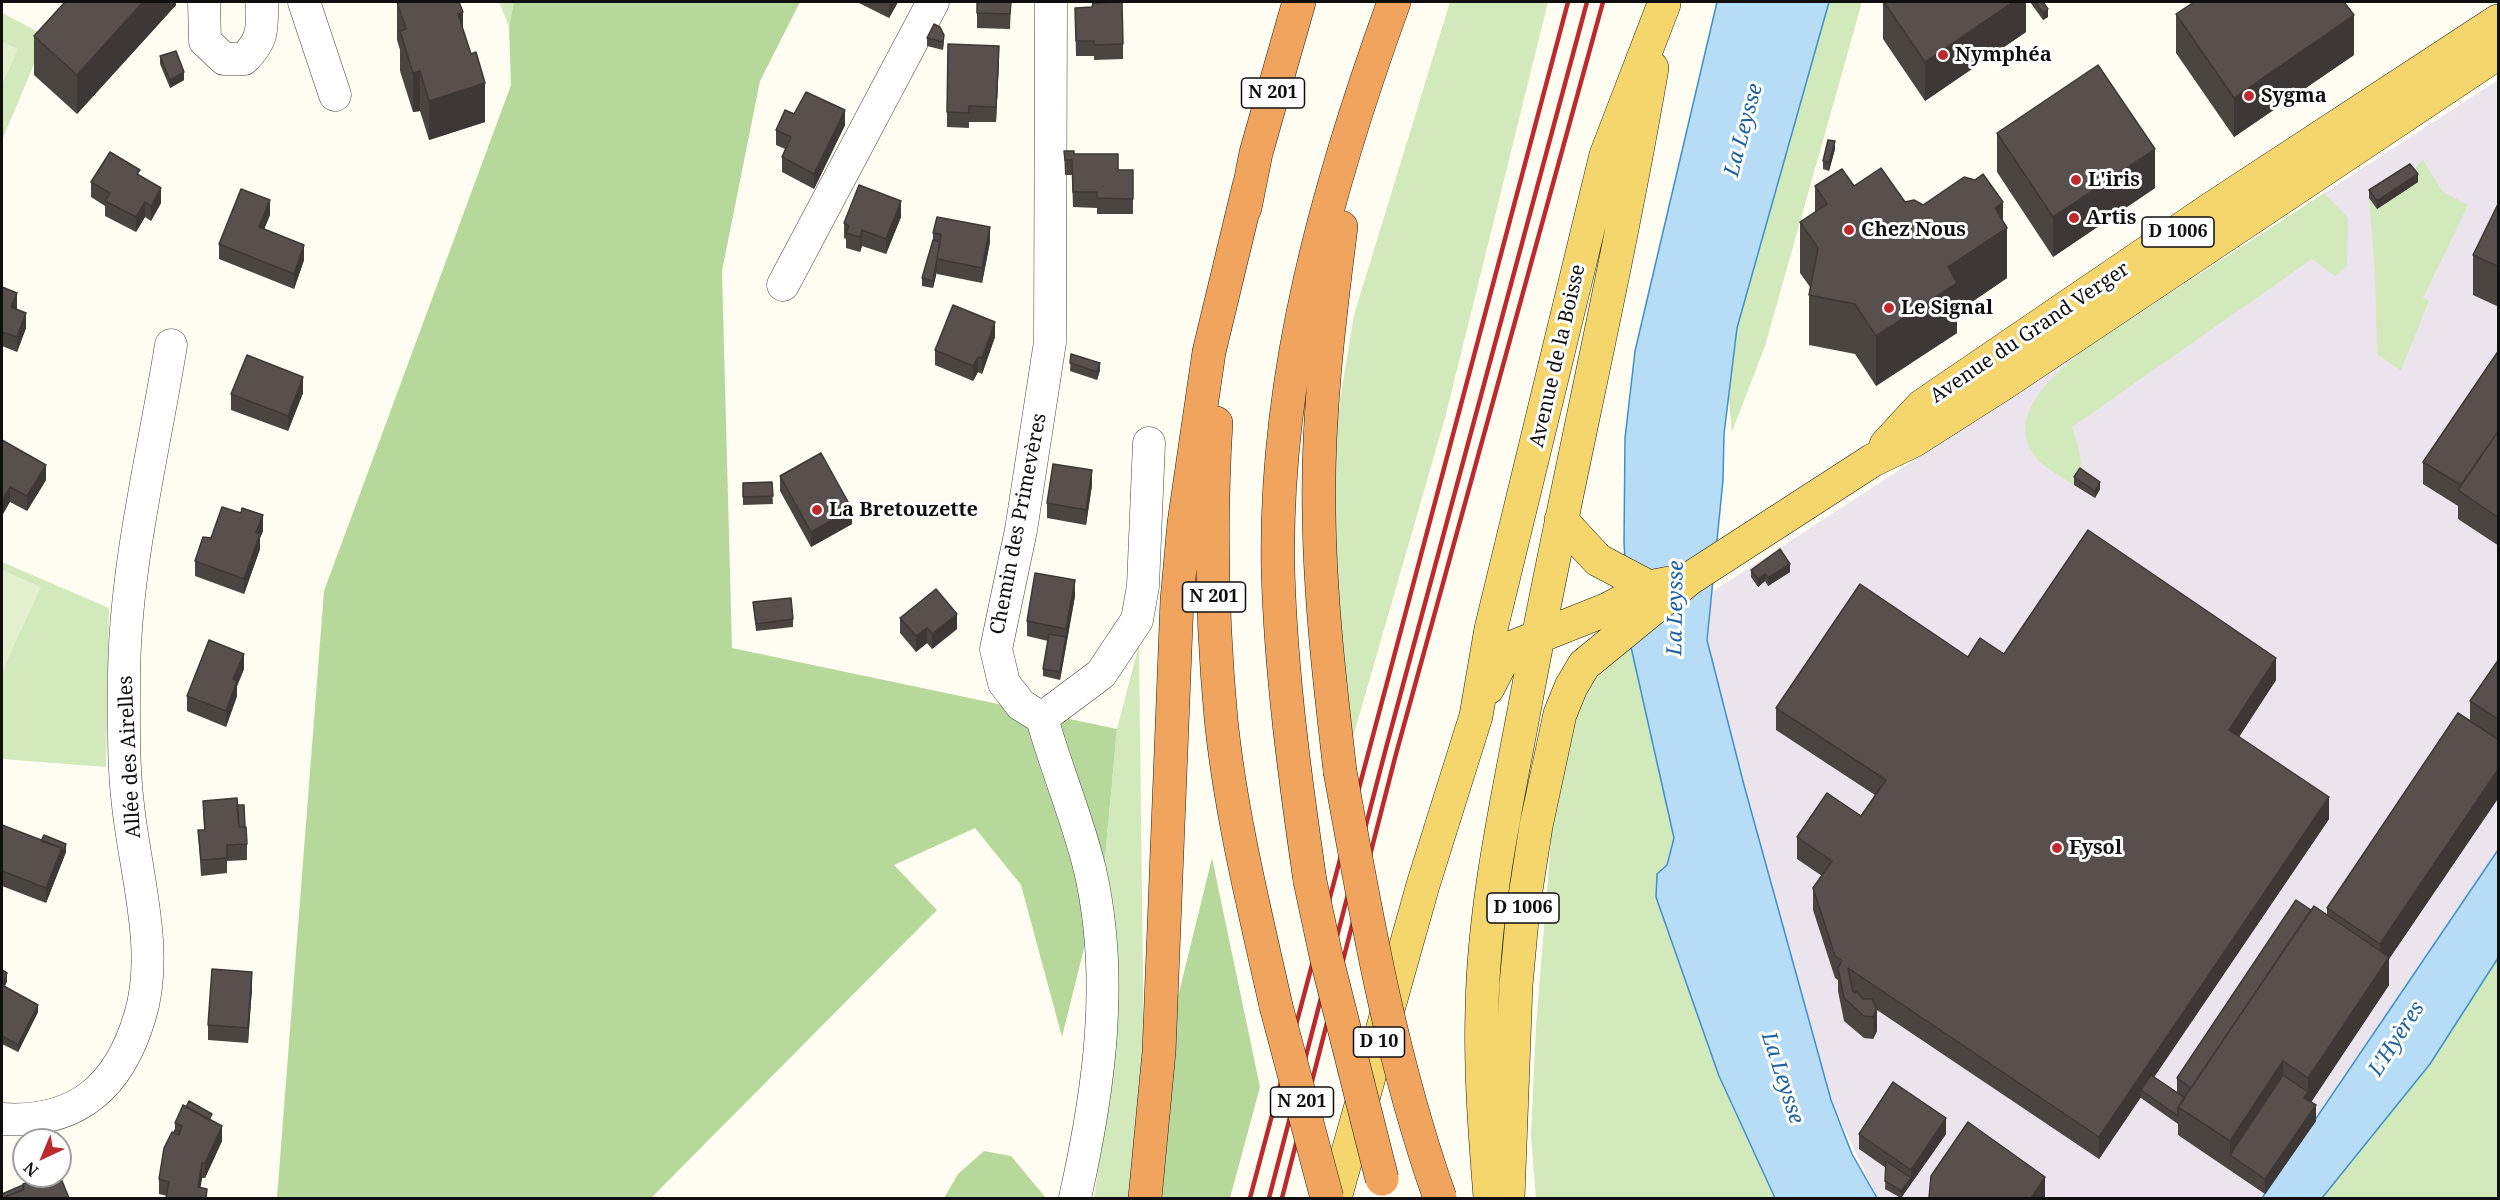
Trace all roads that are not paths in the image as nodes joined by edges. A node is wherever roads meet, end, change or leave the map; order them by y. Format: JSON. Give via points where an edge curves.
{"nodes":[{"id":1,"x":204,"y":2,"type":"edge"},
{"id":2,"x":262,"y":2,"type":"edge"},
{"id":3,"x":304,"y":2,"type":"edge"},
{"id":4,"x":933,"y":2,"type":"edge"},
{"id":5,"x":1051,"y":2,"type":"edge"},
{"id":6,"x":1299,"y":2,"type":"edge"},
{"id":7,"x":1394,"y":2,"type":"edge"},
{"id":8,"x":1664,"y":3,"type":"edge"},
{"id":9,"x":2499,"y":21,"type":"edge"},
{"id":10,"x":2499,"y":53,"type":"edge"},
{"id":11,"x":1364,"y":83,"type":"junction"},
{"id":12,"x":335,"y":95,"type":"dead end"},
{"id":13,"x":1249,"y":186,"type":"junction"},
{"id":14,"x":783,"y":285,"type":"dead end"},
{"id":15,"x":171,"y":345,"type":"dead end"},
{"id":16,"x":1149,"y":443,"type":"dead end"},
{"id":17,"x":1873,"y":460,"type":"junction"},
{"id":18,"x":1561,"y":520,"type":"junction"},
{"id":19,"x":1689,"y":579,"type":"junction"},
{"id":20,"x":1649,"y":587,"type":"junction"},
{"id":21,"x":1611,"y":624,"type":"junction"},
{"id":22,"x":1539,"y":635,"type":"junction"},
{"id":23,"x":1476,"y":716,"type":"junction"},
{"id":24,"x":1042,"y":718,"type":"junction"},
{"id":25,"x":2,"y":1119,"type":"edge"},
{"id":26,"x":1385,"y":1189,"type":"edge"},
{"id":27,"x":1075,"y":1198,"type":"edge"},
{"id":28,"x":1145,"y":1198,"type":"edge"},
{"id":29,"x":1328,"y":1198,"type":"edge"},
{"id":30,"x":1335,"y":1198,"type":"edge"},
{"id":31,"x":1440,"y":1198,"type":"edge"},
{"id":32,"x":1490,"y":1198,"type":"edge"},
{"id":33,"x":1508,"y":1198,"type":"edge"}],
"edges":[{"from":1,"to":2,"type":"street","via":[[205,41],[224,59],[244,59],[258,45]]},
{"from":3,"to":12,"type":"street"},
{"from":4,"to":14,"type":"street"},
{"from":5,"to":24,"type":"street","name":"Chemin des Primevères","via":[[1050,342],[1021,530],[996,649],[1004,683],[1021,705]]},
{"from":6,"to":13,"type":"highway","number":"N 201"},
{"from":7,"to":11,"type":"highway","number":"N 201"},
{"from":8,"to":18,"type":"main road","name":"Avenue de la Boisse","via":[[1636,167]]},
{"from":8,"to":23,"type":"main road","name":"Avenue de la Boisse","via":[[1606,155],[1491,629]]},
{"from":9,"to":17,"type":"main road","name":"Avenue du Grand Verger","number":"D 1006","via":[[2211,209],[1922,406]]},
{"from":10,"to":17,"type":"main road","name":"Avenue du Grand Verger","number":"D 1006","via":[[2004,382],[1913,441]]},
{"from":11,"to":26,"type":"highway","number":"N 201","bridge":true,"via":[[1330,197],[1304,305],[1286,420],[1278,568],[1282,669],[1310,881]]},
{"from":11,"to":31,"type":"highway","bridge":true,"via":[[1344,197],[1331,305],[1318,511],[1329,679],[1370,934],[1408,1093]]},
{"from":13,"to":28,"type":"highway","via":[[1209,352],[1184,523],[1159,1052]]},
{"from":13,"to":29,"type":"highway","number":"N 201","bridge":true,"via":[[1220,378],[1213,522],[1221,720],[1247,879],[1276,1006]]},
{"from":15,"to":25,"type":"street","name":"Allée des Airelles","via":[[135,551],[124,680],[127,803],[148,952],[143,1006],[126,1052],[108,1082],[89,1100],[31,1121]]},
{"from":16,"to":24,"type":"street","via":[[1143,586],[1137,620],[1101,674]]},
{"from":17,"to":19,"type":"main road","name":"Avenue du Grand Verger","number":"D 1006"},
{"from":18,"to":20,"type":"main road","via":[[1598,560]]},
{"from":18,"to":22,"type":"main road","name":"Avenue de la Boisse"},
{"from":19,"to":20,"type":"main road","name":"Avenue du Grand Verger"},
{"from":19,"to":21,"type":"main road","name":"Avenue du Grand Verger","number":"D 1006"},
{"from":20,"to":21,"type":"main road","name":"Avenue du Grand Verger"},
{"from":21,"to":22,"type":"main road","name":"Avenue du Grand Verger"},
{"from":21,"to":33,"type":"main road","number":"D 1006","via":[[1571,687],[1560,714],[1536,826],[1516,985]]},
{"from":22,"to":23,"type":"main road","name":"Avenue du Grand Verger","via":[[1505,655]]},
{"from":22,"to":32,"type":"main road","name":"Avenue de la Boisse","via":[[1488,925],[1482,1005],[1482,1100]]},
{"from":23,"to":30,"type":"main road","number":"D 10","via":[[1423,885]]},
{"from":24,"to":27,"type":"street","via":[[1090,869],[1098,919],[1101,1049]]}]}
